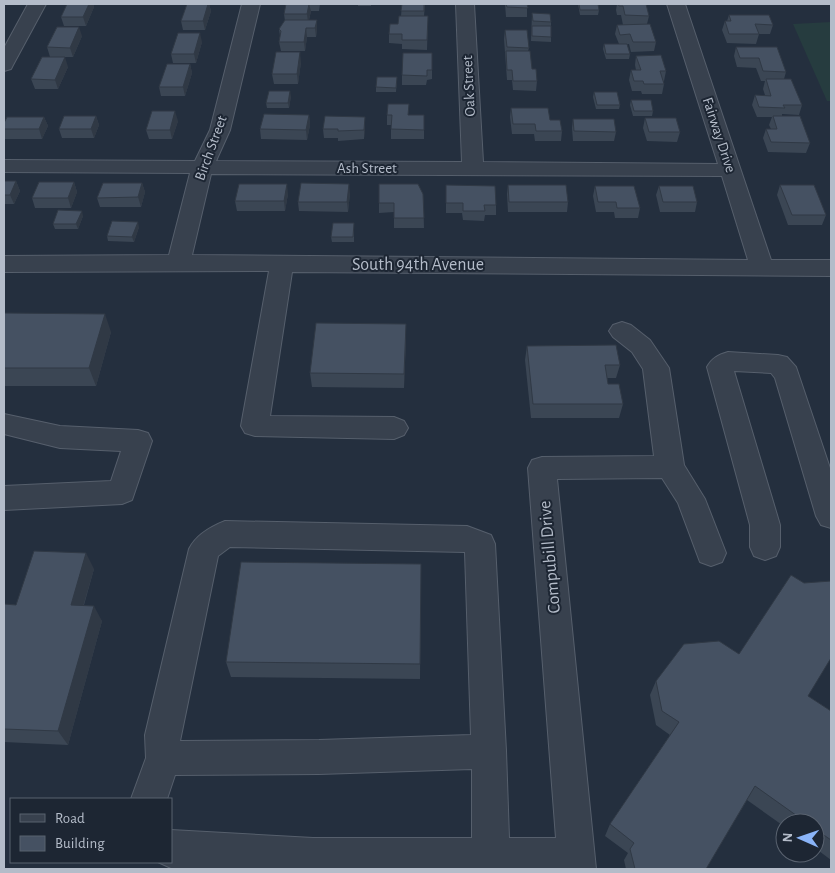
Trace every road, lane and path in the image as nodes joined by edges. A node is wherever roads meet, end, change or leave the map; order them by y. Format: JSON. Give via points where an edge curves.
{"nodes":[{"id":1,"x":37,"y":4,"type":"edge"},
{"id":2,"x":251,"y":4,"type":"edge"},
{"id":3,"x":465,"y":4,"type":"edge"},
{"id":4,"x":676,"y":4,"type":"edge"},
{"id":5,"x":4,"y":66,"type":"edge"},
{"id":6,"x":4,"y":166,"type":"edge"},
{"id":7,"x":202,"y":167,"type":"junction"},
{"id":8,"x":473,"y":168,"type":"junction"},
{"id":9,"x":731,"y":170,"type":"junction"},
{"id":10,"x":179,"y":263,"type":"junction"},
{"id":11,"x":282,"y":263,"type":"junction"},
{"id":12,"x":4,"y":264,"type":"edge"},
{"id":13,"x":762,"y":267,"type":"junction"},
{"id":14,"x":831,"y":268,"type":"edge"},
{"id":15,"x":622,"y":331,"type":"dead end"},
{"id":16,"x":4,"y":424,"type":"edge"},
{"id":17,"x":394,"y":428,"type":"dead end"},
{"id":18,"x":670,"y":466,"type":"junction"},
{"id":19,"x":4,"y":498,"type":"edge"},
{"id":20,"x":831,"y":516,"type":"edge"},
{"id":21,"x":765,"y":547,"type":"dead end"},
{"id":22,"x":711,"y":553,"type":"dead end"},
{"id":23,"x":488,"y":751,"type":"junction"},
{"id":24,"x":164,"y":758,"type":"junction"},
{"id":25,"x":150,"y":798,"type":"edge"},
{"id":26,"x":172,"y":849,"type":"edge"},
{"id":27,"x":491,"y":857,"type":"junction"},
{"id":28,"x":312,"y":863,"type":"edge"},
{"id":29,"x":576,"y":863,"type":"edge"}],
"edges":[{"from":1,"to":5,"type":"street"},
{"from":2,"to":7,"type":"street","name":"Birch Street","via":[[220,130]]},
{"from":3,"to":8,"type":"street","name":"Oak Street"},
{"from":4,"to":9,"type":"street","name":"Fairway Drive"},
{"from":6,"to":7,"type":"street","name":"Ash Street"},
{"from":7,"to":8,"type":"street","name":"Ash Street"},
{"from":7,"to":10,"type":"street","name":"Birch Street"},
{"from":8,"to":9,"type":"street","name":"Ash Street"},
{"from":9,"to":13,"type":"street","name":"Fairway Drive"},
{"from":10,"to":11,"type":"street","name":"South 94th Avenue"},
{"from":10,"to":12,"type":"street","name":"South 94th Avenue"},
{"from":11,"to":13,"type":"street","name":"South 94th Avenue"},
{"from":11,"to":17,"type":"street","via":[[255,426]]},
{"from":13,"to":14,"type":"street","name":"South 94th Avenue"},
{"from":15,"to":18,"type":"street","via":[[642,346],[656,368]]},
{"from":16,"to":19,"type":"street","via":[[60,437],[138,441],[122,492]]},
{"from":18,"to":22,"type":"street","via":[[691,500]]},
{"from":18,"to":29,"type":"street","name":"Compubill Drive","via":[[542,468]]},
{"from":20,"to":21,"type":"street","via":[[787,374],[778,364],[728,361],[720,367],[765,525]]},
{"from":23,"to":24,"type":"street"},
{"from":23,"to":24,"type":"street","via":[[480,544],[467,539],[225,534],[204,549],[162,735]]},
{"from":23,"to":27,"type":"street"},
{"from":24,"to":25,"type":"street"},
{"from":26,"to":28,"type":"street"},
{"from":27,"to":28,"type":"street"},
{"from":27,"to":29,"type":"street"}]}
